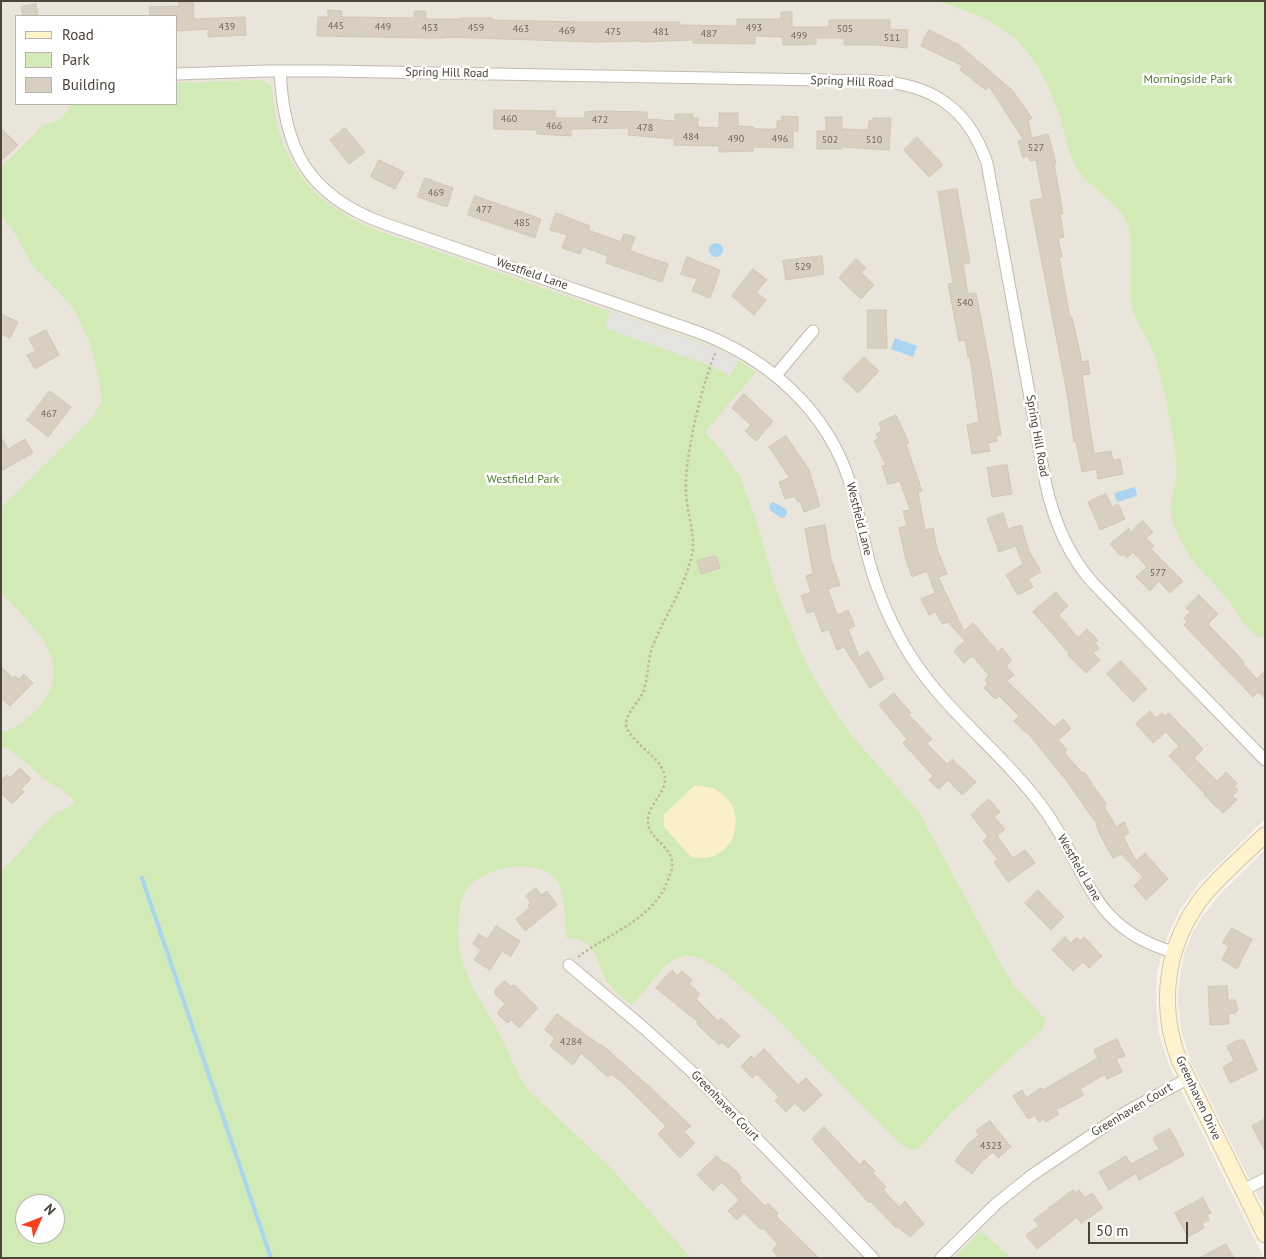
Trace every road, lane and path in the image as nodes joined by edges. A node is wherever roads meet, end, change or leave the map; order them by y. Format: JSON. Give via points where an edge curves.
{"nodes":[{"id":1,"x":280,"y":70,"type":"junction"},
{"id":2,"x":178,"y":74,"type":"edge"},
{"id":3,"x":813,"y":331,"type":"dead end"},
{"id":4,"x":720,"y":341,"type":"junction"},
{"id":5,"x":776,"y":375,"type":"junction"},
{"id":6,"x":1265,"y":760,"type":"edge"},
{"id":7,"x":1265,"y":835,"type":"edge"},
{"id":8,"x":1173,"y":952,"type":"junction"},
{"id":9,"x":569,"y":965,"type":"joint"},
{"id":10,"x":1187,"y":1079,"type":"junction"},
{"id":11,"x":1265,"y":1179,"type":"edge"},
{"id":12,"x":1243,"y":1190,"type":"junction"},
{"id":13,"x":1265,"y":1235,"type":"edge"},
{"id":14,"x":873,"y":1258,"type":"edge"},
{"id":15,"x":940,"y":1258,"type":"edge"}],
"edges":[{"from":1,"to":2,"type":"street","name":"Spring Hill Road"},
{"from":1,"to":4,"type":"street","name":"Westfield Lane","via":[[285,119],[295,148],[318,183],[346,206],[383,223]]},
{"from":1,"to":6,"type":"street","name":"Spring Hill Road","via":[[875,81],[913,86],[946,103],[973,132],[987,163],[1046,485],[1064,538],[1093,583]]},
{"from":3,"to":5,"type":"street"},
{"from":4,"to":5,"type":"street","name":"Westfield Lane"},
{"from":4,"to":9,"type":"path","via":[[701,395],[687,469],[686,497],[693,543],[690,560],[653,647],[644,690],[626,724],[664,773],[664,786],[648,822],[670,855],[671,871],[663,892],[647,910]]},
{"from":5,"to":8,"type":"street","name":"Westfield Lane","via":[[810,408],[839,455],[854,493],[876,585],[893,624],[919,668],[1030,791],[1059,832],[1103,909],[1135,937]]},
{"from":7,"to":8,"type":"street","name":"Greenhaven Drive","via":[[1200,901]]},
{"from":8,"to":10,"type":"street","name":"Greenhaven Drive","via":[[1167,988],[1168,1014],[1174,1046]]},
{"from":9,"to":14,"type":"street","name":"Greenhaven Court","via":[[684,1064]]},
{"from":10,"to":12,"type":"street","name":"Greenhaven Drive"},
{"from":10,"to":15,"type":"street","name":"Greenhaven Court","via":[[1136,1105],[1032,1174]]},
{"from":11,"to":12,"type":"street"},
{"from":12,"to":13,"type":"street","name":"Greenhaven Drive"}]}
